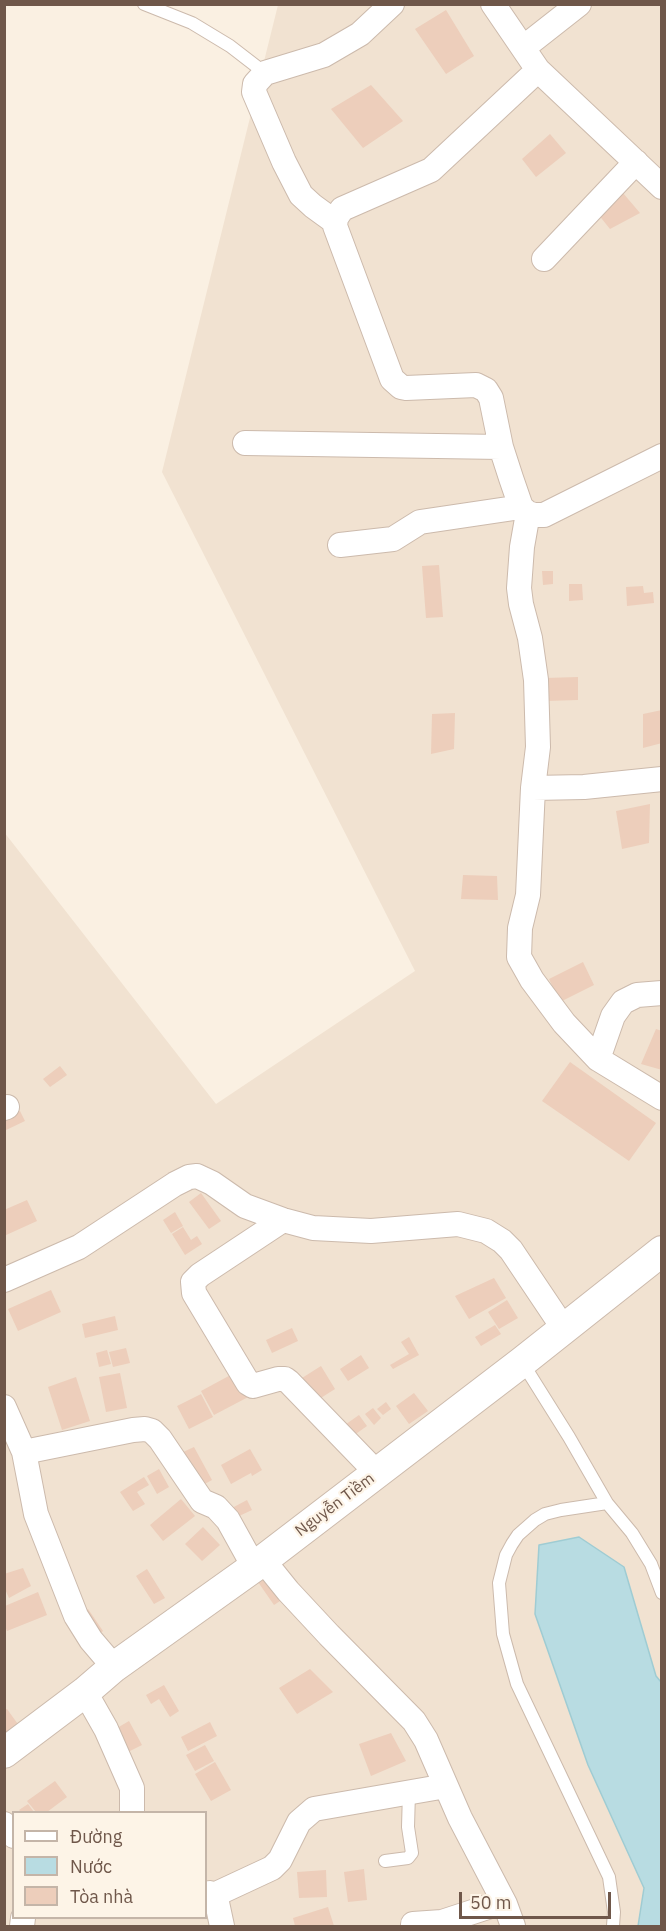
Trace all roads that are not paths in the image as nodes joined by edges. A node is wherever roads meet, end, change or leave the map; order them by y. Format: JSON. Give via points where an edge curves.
{"nodes":[{"id":1,"x":144,"y":4,"type":"edge"},
{"id":2,"x":392,"y":4,"type":"edge"},
{"id":3,"x":494,"y":4,"type":"edge"},
{"id":4,"x":579,"y":4,"type":"edge"},
{"id":5,"x":523,"y":48,"type":"junction"},
{"id":6,"x":538,"y":70,"type":"junction"},
{"id":7,"x":265,"y":73,"type":"junction"},
{"id":8,"x":636,"y":162,"type":"junction"},
{"id":9,"x":662,"y":187,"type":"edge"},
{"id":10,"x":335,"y":222,"type":"junction"},
{"id":11,"x":544,"y":259,"type":"dead end"},
{"id":12,"x":245,"y":443,"type":"dead end"},
{"id":13,"x":501,"y":447,"type":"junction"},
{"id":14,"x":662,"y":456,"type":"edge"},
{"id":15,"x":525,"y":510,"type":"junction"},
{"id":16,"x":340,"y":545,"type":"dead end"},
{"id":17,"x":662,"y":778,"type":"edge"},
{"id":18,"x":533,"y":788,"type":"junction"},
{"id":19,"x":662,"y":993,"type":"edge"},
{"id":20,"x":598,"y":1059,"type":"junction"},
{"id":21,"x":662,"y":1098,"type":"edge"},
{"id":22,"x":283,"y":1221,"type":"junction"},
{"id":23,"x":662,"y":1251,"type":"edge"},
{"id":24,"x":4,"y":1280,"type":"edge"},
{"id":25,"x":564,"y":1329,"type":"junction"},
{"id":26,"x":522,"y":1362,"type":"junction"},
{"id":27,"x":4,"y":1407,"type":"edge"},
{"id":28,"x":24,"y":1452,"type":"junction"},
{"id":29,"x":377,"y":1473,"type":"junction"},
{"id":30,"x":607,"y":1503,"type":"junction"},
{"id":31,"x":259,"y":1563,"type":"junction"},
{"id":32,"x":662,"y":1593,"type":"edge"},
{"id":33,"x":114,"y":1667,"type":"junction"},
{"id":34,"x":86,"y":1692,"type":"junction"},
{"id":35,"x":4,"y":1753,"type":"edge"},
{"id":36,"x":446,"y":1786,"type":"junction"},
{"id":37,"x":409,"y":1792,"type":"junction"},
{"id":38,"x":132,"y":1811,"type":"edge"},
{"id":39,"x":386,"y":1861,"type":"dead end"},
{"id":40,"x":210,"y":1894,"type":"edge"},
{"id":41,"x":503,"y":1902,"type":"junction"},
{"id":42,"x":413,"y":1924,"type":"dead end"},
{"id":43,"x":222,"y":1926,"type":"edge"},
{"id":44,"x":513,"y":1926,"type":"edge"},
{"id":45,"x":613,"y":1926,"type":"edge"}],
"edges":[{"from":1,"to":7,"type":"lane","via":[[192,23]]},
{"from":2,"to":7,"type":"street","via":[[360,34],[324,55]]},
{"from":3,"to":5,"type":"street"},
{"from":4,"to":5,"type":"street"},
{"from":5,"to":6,"type":"street"},
{"from":6,"to":8,"type":"street"},
{"from":6,"to":10,"type":"street","via":[[431,170],[342,208]]},
{"from":7,"to":10,"type":"street","via":[[257,80],[254,92],[284,162],[301,195]]},
{"from":8,"to":9,"type":"street"},
{"from":8,"to":11,"type":"street"},
{"from":10,"to":13,"type":"street","via":[[392,378],[406,388],[482,388],[490,398]]},
{"from":12,"to":13,"type":"street"},
{"from":13,"to":15,"type":"street"},
{"from":14,"to":15,"type":"street","via":[[544,515]]},
{"from":15,"to":16,"type":"street","via":[[420,522],[393,539]]},
{"from":15,"to":18,"type":"street","via":[[519,588],[536,680],[538,747]]},
{"from":17,"to":18,"type":"street"},
{"from":18,"to":20,"type":"street","via":[[528,895],[520,928],[519,957],[564,1023]]},
{"from":19,"to":20,"type":"street","via":[[637,995],[623,1002],[613,1016]]},
{"from":20,"to":21,"type":"street"},
{"from":22,"to":24,"type":"street","via":[[245,1206],[204,1178],[189,1177],[79,1247]]},
{"from":22,"to":25,"type":"street","via":[[348,1231],[458,1224],[486,1231],[511,1250]]},
{"from":22,"to":29,"type":"street","via":[[200,1275],[193,1282],[194,1293],[248,1383],[253,1386],[285,1379]]},
{"from":23,"to":25,"type":"street","name":"Nguyễn Tiềm"},
{"from":25,"to":26,"type":"street","name":"Nguyễn Tiềm"},
{"from":26,"to":29,"type":"street","name":"Nguyễn Tiềm"},
{"from":26,"to":30,"type":"lane"},
{"from":27,"to":28,"type":"street"},
{"from":28,"to":31,"type":"street","via":[[133,1430],[152,1431],[202,1501],[216,1507],[228,1520]]},
{"from":28,"to":33,"type":"street","via":[[36,1514],[76,1616]]},
{"from":29,"to":31,"type":"street","name":"Nguyễn Tiềm"},
{"from":30,"to":32,"type":"lane","via":[[651,1564]]},
{"from":30,"to":45,"type":"lane","via":[[561,1510],[535,1520],[512,1544],[499,1583],[503,1634],[517,1684],[609,1877]]},
{"from":31,"to":33,"type":"street","name":"Nguyễn Tiềm"},
{"from":31,"to":36,"type":"street","via":[[414,1721]]},
{"from":33,"to":34,"type":"street","name":"Nguyễn Tiềm"},
{"from":34,"to":35,"type":"street","name":"Nguyễn Tiềm"},
{"from":34,"to":38,"type":"street","via":[[132,1788]]},
{"from":36,"to":37,"type":"street"},
{"from":36,"to":41,"type":"street"},
{"from":37,"to":39,"type":"lane","via":[[412,1853],[408,1858]]},
{"from":37,"to":40,"type":"street","via":[[314,1809],[299,1822],[272,1868]]},
{"from":40,"to":43,"type":"street","via":[[218,1904]]},
{"from":41,"to":42,"type":"street","via":[[441,1922]]},
{"from":41,"to":44,"type":"street"}]}
